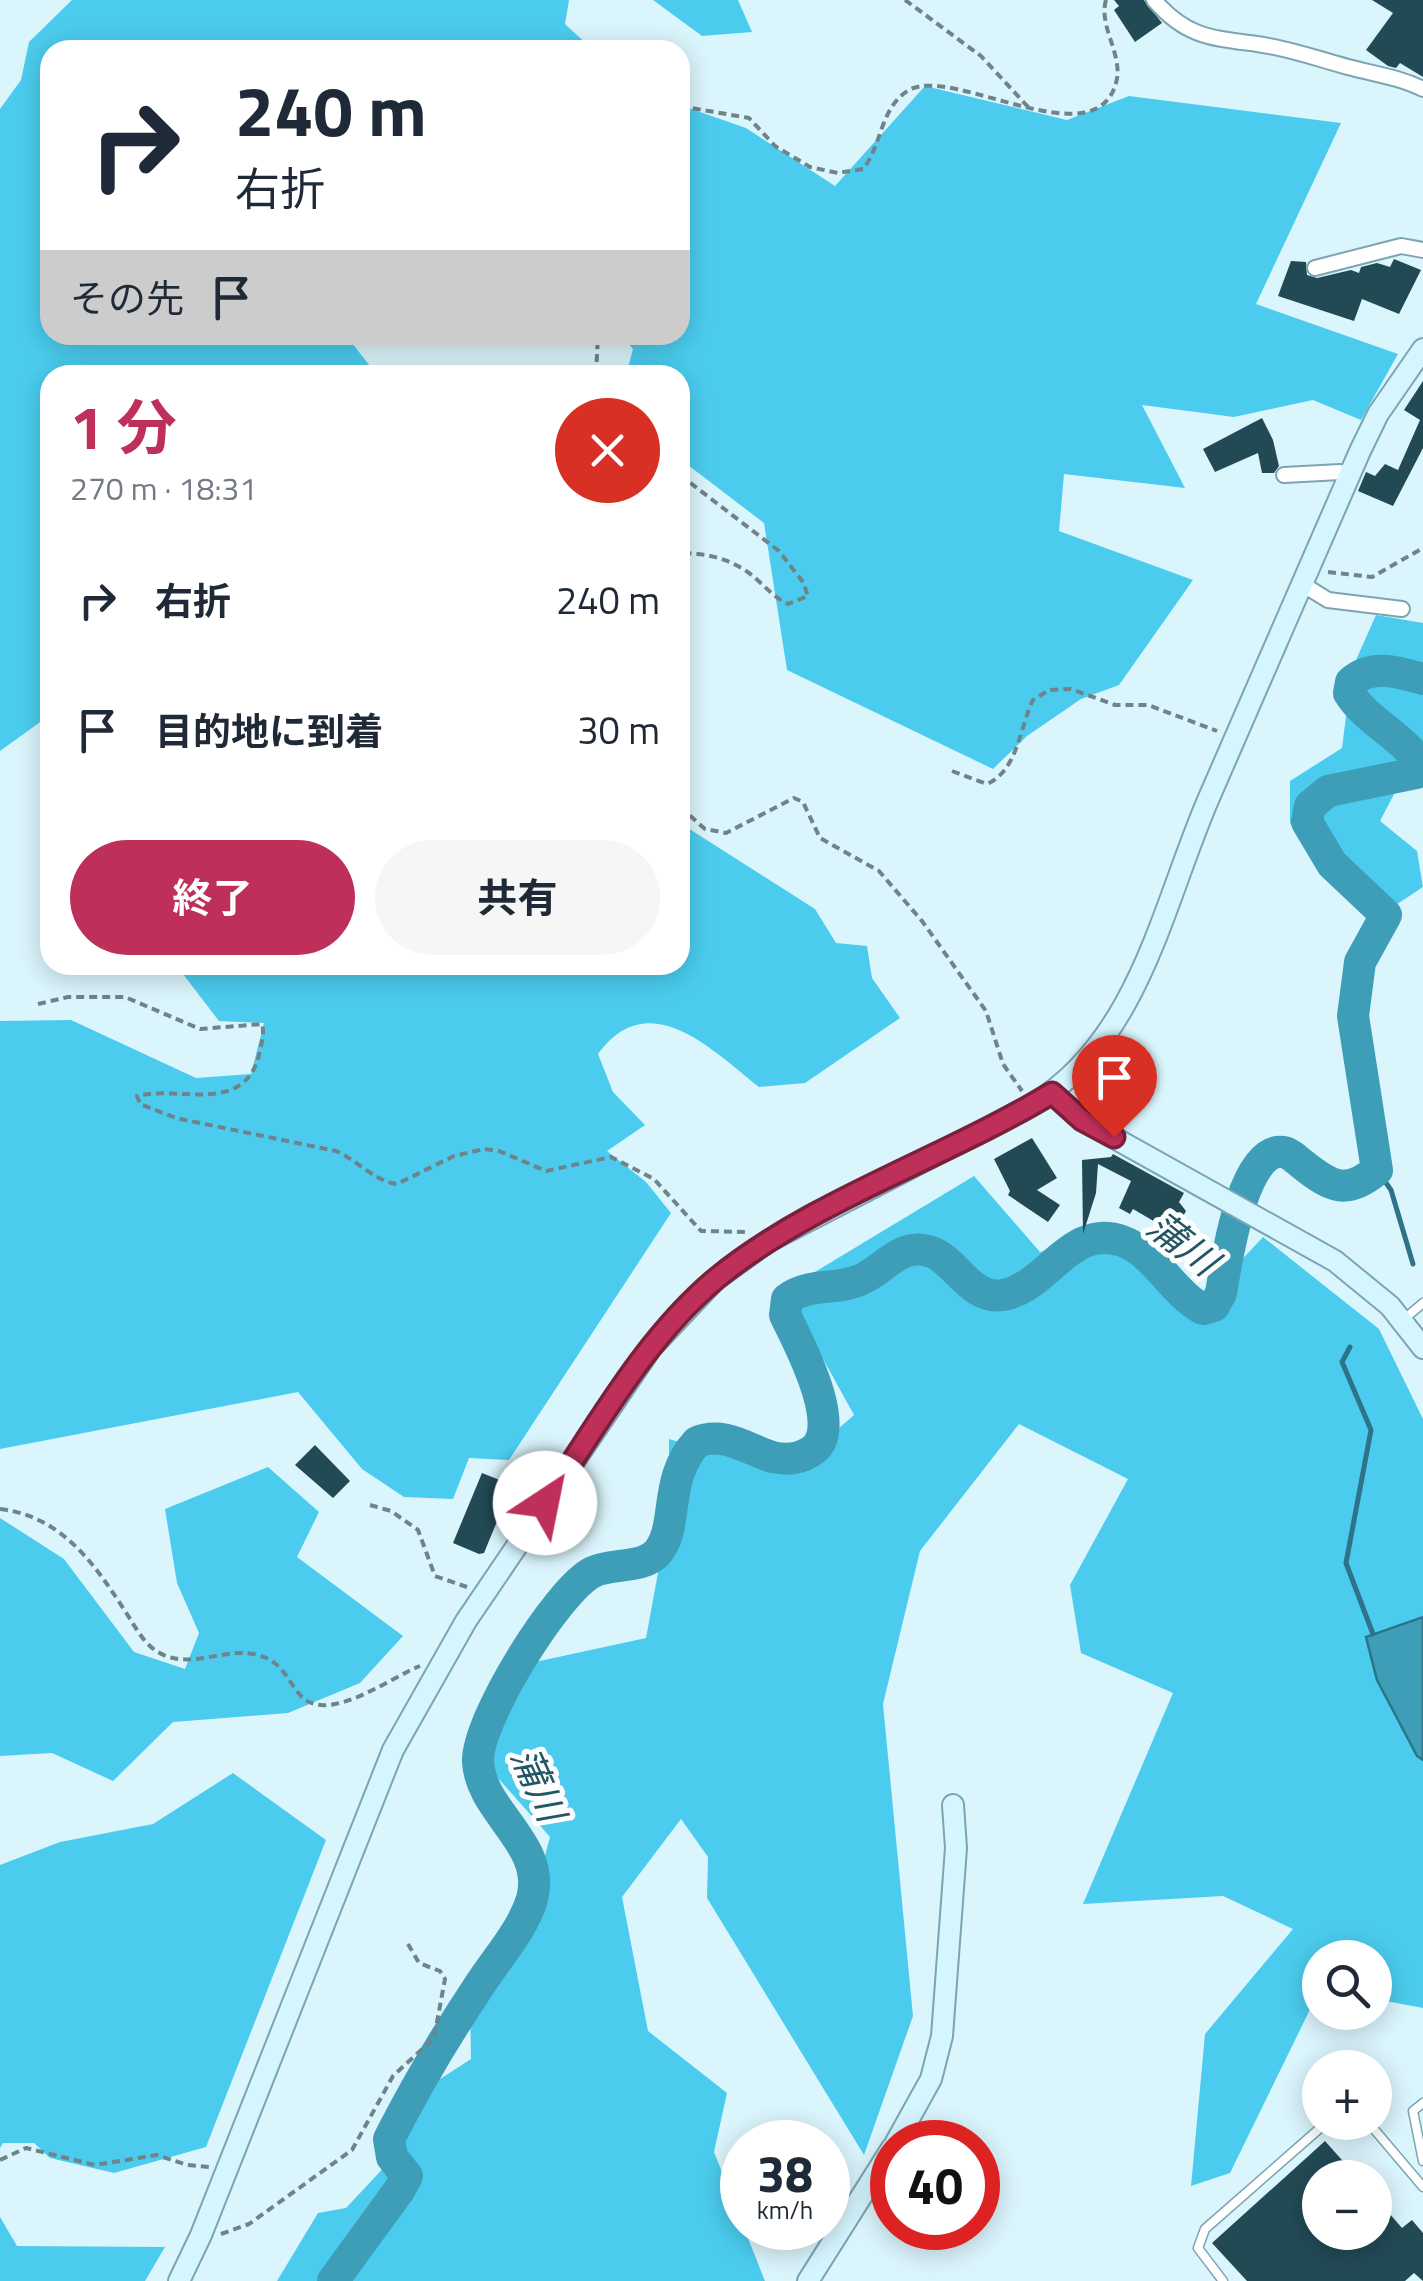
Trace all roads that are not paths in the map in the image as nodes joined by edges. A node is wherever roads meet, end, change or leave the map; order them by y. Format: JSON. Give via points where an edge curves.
{"nodes":[{"id":1,"x":1154,"y":0,"type":"edge"},
{"id":2,"x":1423,"y":89,"type":"edge"},
{"id":3,"x":1423,"y":250,"type":"edge"},
{"id":4,"x":1315,"y":268,"type":"dead end"},
{"id":5,"x":1423,"y":348,"type":"edge"},
{"id":6,"x":1284,"y":476,"type":"dead end"},
{"id":7,"x":1349,"y":476,"type":"junction"},
{"id":8,"x":1306,"y":575,"type":"junction"},
{"id":9,"x":1402,"y":609,"type":"dead end"},
{"id":10,"x":1043,"y":1099,"type":"junction"},
{"id":11,"x":1423,"y":1303,"type":"edge"},
{"id":12,"x":1403,"y":1320,"type":"junction"},
{"id":13,"x":1423,"y":1348,"type":"edge"},
{"id":14,"x":953,"y":1805,"type":"dead end"},
{"id":15,"x":1423,"y":2103,"type":"edge"},
{"id":16,"x":908,"y":2120,"type":"edge"},
{"id":17,"x":1306,"y":2140,"type":"edge"},
{"id":18,"x":1384,"y":2140,"type":"edge"},
{"id":19,"x":1423,"y":2161,"type":"edge"},
{"id":20,"x":1422,"y":2182,"type":"edge"},
{"id":21,"x":870,"y":2183,"type":"edge"},
{"id":22,"x":179,"y":2281,"type":"edge"},
{"id":23,"x":808,"y":2281,"type":"edge"},
{"id":24,"x":1224,"y":2281,"type":"edge"}],
"edges":[{"from":1,"to":2,"type":"street","via":[[1172,21],[1199,34],[1332,61]]},
{"from":3,"to":4,"type":"street","via":[[1401,246]]},
{"from":5,"to":7,"type":"street","via":[[1378,414]]},
{"from":6,"to":7,"type":"street"},
{"from":7,"to":8,"type":"street"},
{"from":8,"to":9,"type":"street","via":[[1328,600]]},
{"from":8,"to":10,"type":"street","via":[[1125,1006],[1087,1062]]},
{"from":10,"to":12,"type":"street","via":[[1284,1231],[1357,1276]]},
{"from":10,"to":22,"type":"street","via":[[766,1243],[716,1280],[651,1348],[484,1594],[393,1750]]},
{"from":11,"to":12,"type":"lane"},
{"from":12,"to":13,"type":"street"},
{"from":14,"to":16,"type":"street","via":[[956,1848],[942,2036],[931,2079]]},
{"from":15,"to":19,"type":"lane","via":[[1413,2112]]},
{"from":17,"to":24,"type":"lane","via":[[1205,2229],[1198,2248]]},
{"from":18,"to":20,"type":"lane"},
{"from":21,"to":23,"type":"street"}]}
